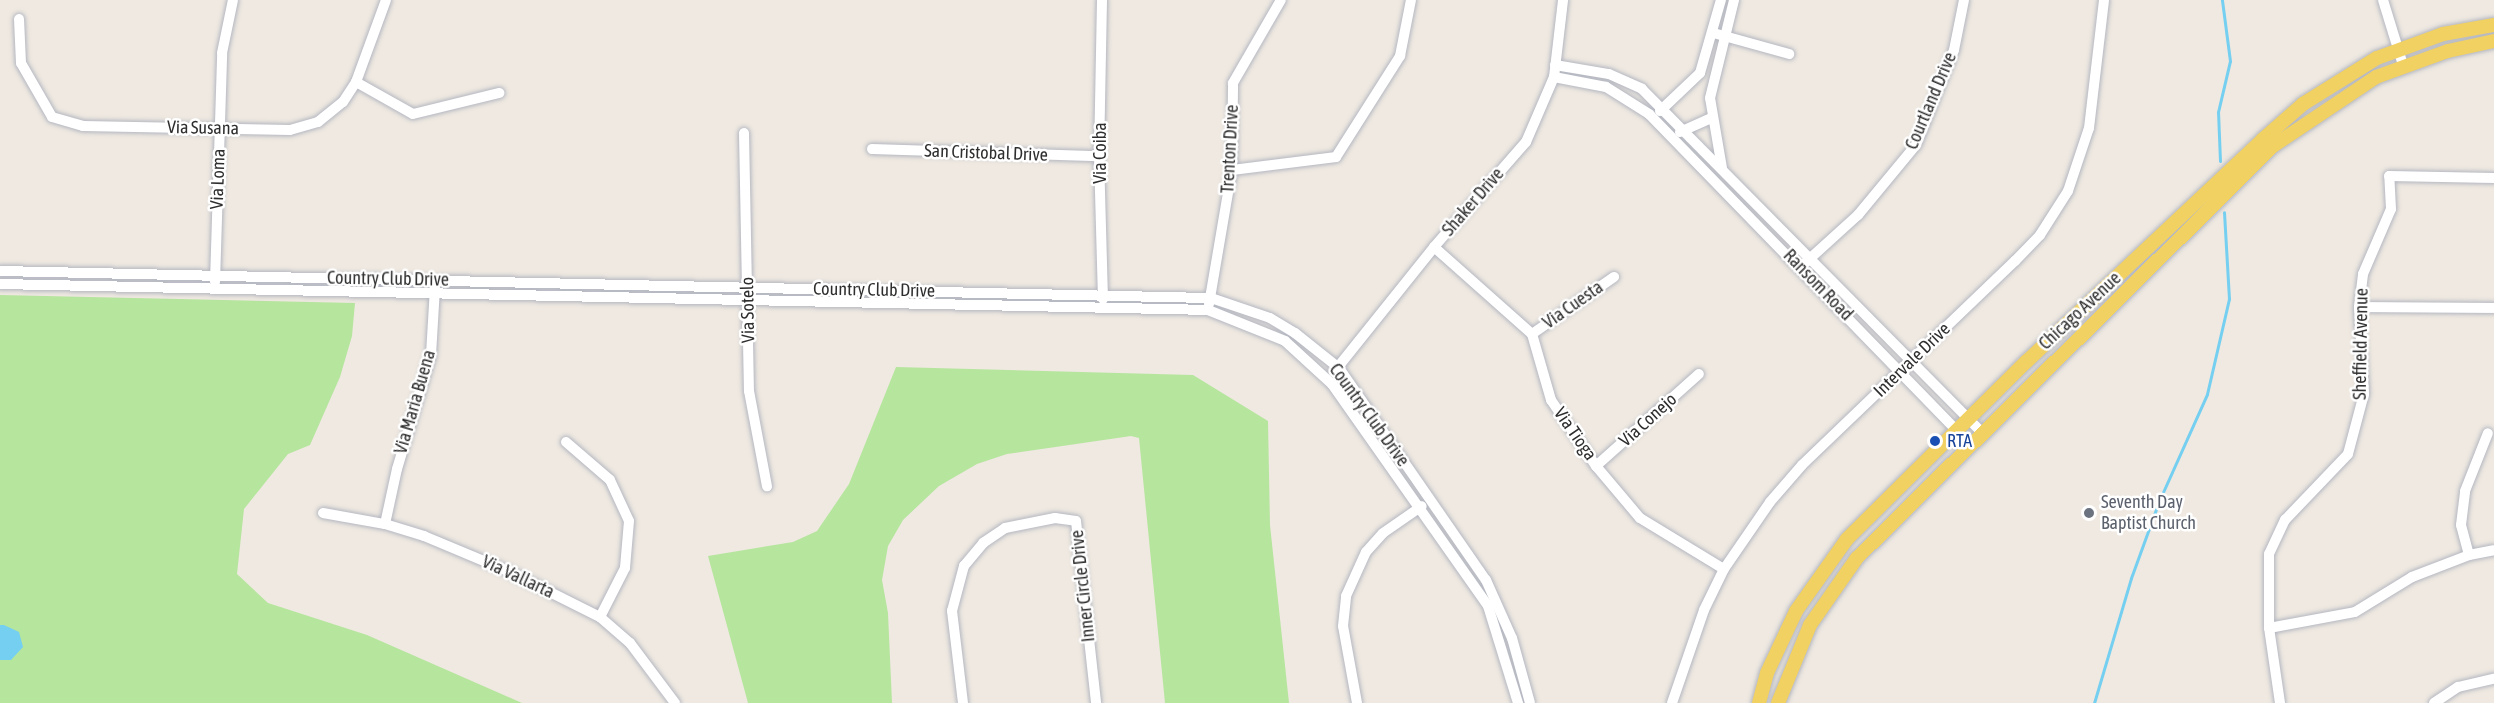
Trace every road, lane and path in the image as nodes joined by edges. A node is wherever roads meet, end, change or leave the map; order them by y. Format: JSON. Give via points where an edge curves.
{"nodes":[{"id":1,"x":233,"y":0,"type":"edge"},
{"id":2,"x":386,"y":0,"type":"edge"},
{"id":3,"x":1102,"y":0,"type":"edge"},
{"id":4,"x":1281,"y":0,"type":"edge"},
{"id":5,"x":1411,"y":0,"type":"edge"},
{"id":6,"x":1563,"y":0,"type":"edge"},
{"id":7,"x":1721,"y":0,"type":"edge"},
{"id":8,"x":1734,"y":0,"type":"edge"},
{"id":9,"x":1964,"y":0,"type":"edge"},
{"id":10,"x":2104,"y":0,"type":"edge"},
{"id":11,"x":2383,"y":0,"type":"edge"},
{"id":12,"x":20,"y":19,"type":"dead end"},
{"id":13,"x":2494,"y":25,"type":"edge"},
{"id":14,"x":1713,"y":33,"type":"junction"},
{"id":15,"x":1725,"y":36,"type":"junction"},
{"id":16,"x":2494,"y":41,"type":"edge"},
{"id":17,"x":2396,"y":49,"type":"junction"},
{"id":18,"x":1789,"y":54,"type":"dead end"},
{"id":19,"x":1555,"y":65,"type":"junction"},
{"id":20,"x":2403,"y":66,"type":"junction"},
{"id":21,"x":1554,"y":77,"type":"junction"},
{"id":22,"x":356,"y":82,"type":"junction"},
{"id":23,"x":499,"y":93,"type":"dead end"},
{"id":24,"x":1668,"y":112,"type":"junction"},
{"id":25,"x":1654,"y":118,"type":"junction"},
{"id":26,"x":1711,"y":118,"type":"junction"},
{"id":27,"x":219,"y":128,"type":"junction"},
{"id":28,"x":1685,"y":130,"type":"junction"},
{"id":29,"x":744,"y":133,"type":"dead end"},
{"id":30,"x":1672,"y":136,"type":"junction"},
{"id":31,"x":872,"y":149,"type":"dead end"},
{"id":32,"x":1099,"y":156,"type":"junction"},
{"id":33,"x":1722,"y":168,"type":"junction"},
{"id":34,"x":1232,"y":170,"type":"junction"},
{"id":35,"x":2494,"y":178,"type":"edge"},
{"id":36,"x":1434,"y":247,"type":"junction"},
{"id":37,"x":1810,"y":259,"type":"junction"},
{"id":38,"x":1800,"y":268,"type":"junction"},
{"id":39,"x":0,"y":271,"type":"edge"},
{"id":40,"x":215,"y":276,"type":"junction"},
{"id":41,"x":1614,"y":277,"type":"dead end"},
{"id":42,"x":435,"y":280,"type":"junction"},
{"id":43,"x":0,"y":284,"type":"edge"},
{"id":44,"x":747,"y":287,"type":"junction"},
{"id":45,"x":216,"y":288,"type":"junction"},
{"id":46,"x":434,"y":293,"type":"junction"},
{"id":47,"x":1211,"y":298,"type":"junction"},
{"id":48,"x":748,"y":299,"type":"junction"},
{"id":49,"x":1103,"y":300,"type":"junction"},
{"id":50,"x":2359,"y":308,"type":"junction"},
{"id":51,"x":2494,"y":308,"type":"edge"},
{"id":52,"x":1208,"y":310,"type":"junction"},
{"id":53,"x":1532,"y":334,"type":"junction"},
{"id":54,"x":1911,"y":360,"type":"junction"},
{"id":55,"x":1339,"y":368,"type":"junction"},
{"id":56,"x":1902,"y":369,"type":"junction"},
{"id":57,"x":1700,"y":374,"type":"dead end"},
{"id":58,"x":1328,"y":379,"type":"junction"},
{"id":59,"x":1969,"y":419,"type":"junction"},
{"id":60,"x":1959,"y":430,"type":"junction"},
{"id":61,"x":2488,"y":433,"type":"dead end"},
{"id":62,"x":1983,"y":434,"type":"junction"},
{"id":63,"x":566,"y":442,"type":"dead end"},
{"id":64,"x":1972,"y":446,"type":"junction"},
{"id":65,"x":1596,"y":466,"type":"junction"},
{"id":66,"x":767,"y":486,"type":"dead end"},
{"id":67,"x":1429,"y":500,"type":"junction"},
{"id":68,"x":1418,"y":509,"type":"junction"},
{"id":69,"x":323,"y":513,"type":"dead end"},
{"id":70,"x":386,"y":524,"type":"junction"},
{"id":71,"x":2494,"y":550,"type":"edge"},
{"id":72,"x":2469,"y":555,"type":"junction"},
{"id":73,"x":1724,"y":569,"type":"junction"},
{"id":74,"x":600,"y":617,"type":"junction"},
{"id":75,"x":2269,"y":628,"type":"junction"},
{"id":76,"x":2494,"y":679,"type":"edge"},
{"id":77,"x":2437,"y":702,"type":"edge"},
{"id":78,"x":675,"y":703,"type":"edge"},
{"id":79,"x":963,"y":703,"type":"edge"},
{"id":80,"x":1096,"y":703,"type":"edge"},
{"id":81,"x":1357,"y":703,"type":"edge"},
{"id":82,"x":1518,"y":703,"type":"edge"},
{"id":83,"x":1530,"y":703,"type":"edge"},
{"id":84,"x":1672,"y":703,"type":"edge"},
{"id":85,"x":1759,"y":703,"type":"edge"},
{"id":86,"x":1778,"y":703,"type":"edge"},
{"id":87,"x":2280,"y":703,"type":"edge"}],
"edges":[{"from":1,"to":27,"type":"street","name":"Via Loma","via":[[222,53]]},
{"from":2,"to":22,"type":"street","name":"Via Susana"},
{"from":3,"to":32,"type":"street","name":"Via Coiba"},
{"from":4,"to":34,"type":"street","name":"Trenton Drive","via":[[1233,83]]},
{"from":5,"to":34,"type":"street","via":[[1400,56],[1336,157]]},
{"from":6,"to":19,"type":"street","name":"Shaker Drive"},
{"from":7,"to":14,"type":"street"},
{"from":8,"to":15,"type":"street"},
{"from":9,"to":37,"type":"street","name":"Courtland Drive","via":[[1954,50],[1916,145],[1858,215]]},
{"from":10,"to":54,"type":"street","name":"Intervale Drive","via":[[2089,128],[2068,191],[2034,242]]},
{"from":11,"to":17,"type":"street"},
{"from":12,"to":27,"type":"street","name":"Via Susana","via":[[21,63],[52,117],[83,126]]},
{"from":13,"to":17,"type":"main road","name":"Chicago Avenue","via":[[2443,34]]},
{"from":14,"to":15,"type":"street"},
{"from":14,"to":24,"type":"street","via":[[1694,82]]},
{"from":15,"to":18,"type":"street"},
{"from":15,"to":26,"type":"street","via":[[1712,81]]},
{"from":16,"to":20,"type":"main road","name":"Chicago Avenue"},
{"from":17,"to":20,"type":"street"},
{"from":17,"to":59,"type":"main road","name":"Chicago Avenue","via":[[2303,104]]},
{"from":19,"to":21,"type":"street","name":"Shaker Drive"},
{"from":19,"to":24,"type":"street","name":"Ransom Road","via":[[1609,74],[1642,89]]},
{"from":20,"to":62,"type":"main road","name":"Chicago Avenue","via":[[2349,92],[2273,146]]},
{"from":21,"to":25,"type":"street","name":"Ransom Road","via":[[1606,87],[1629,98]]},
{"from":21,"to":36,"type":"street","name":"Shaker Drive","via":[[1526,142]]},
{"from":22,"to":23,"type":"street","via":[[413,114]]},
{"from":22,"to":27,"type":"street","name":"Via Susana","via":[[343,102],[318,122],[291,130]]},
{"from":24,"to":25,"type":"street"},
{"from":24,"to":28,"type":"street","name":"Ransom Road"},
{"from":25,"to":30,"type":"street","name":"Ransom Road"},
{"from":26,"to":28,"type":"street"},
{"from":26,"to":33,"type":"street"},
{"from":27,"to":40,"type":"street","name":"Via Loma"},
{"from":28,"to":30,"type":"street"},
{"from":28,"to":33,"type":"street","name":"Ransom Road"},
{"from":29,"to":44,"type":"street","name":"Via Sotelo"},
{"from":30,"to":38,"type":"street","name":"Ransom Road"},
{"from":31,"to":32,"type":"street","name":"San Cristobal Drive"},
{"from":32,"to":49,"type":"street","name":"Via Coiba"},
{"from":33,"to":37,"type":"street","name":"Ransom Road"},
{"from":34,"to":47,"type":"street","name":"Trenton Drive"},
{"from":35,"to":50,"type":"street","name":"Sheffield Avenue","via":[[2389,176],[2391,209],[2363,274]]},
{"from":36,"to":53,"type":"street"},
{"from":36,"to":55,"type":"street","name":"Shaker Drive"},
{"from":37,"to":38,"type":"street","name":"Courtland Drive"},
{"from":37,"to":54,"type":"street","name":"Ransom Road"},
{"from":38,"to":56,"type":"street","name":"Ransom Road"},
{"from":39,"to":40,"type":"street","name":"Country Club Drive"},
{"from":40,"to":42,"type":"street","name":"Country Club Drive"},
{"from":40,"to":45,"type":"street","name":"Via Loma"},
{"from":41,"to":53,"type":"street","name":"Via Cuesta"},
{"from":42,"to":44,"type":"street","name":"Country Club Drive"},
{"from":42,"to":46,"type":"street","name":"Via Maria Buena"},
{"from":43,"to":45,"type":"street","name":"Country Club Drive"},
{"from":44,"to":48,"type":"street","name":"Via Sotelo"},
{"from":44,"to":49,"type":"street","name":"Country Club Drive"},
{"from":45,"to":46,"type":"street","name":"Country Club Drive"},
{"from":46,"to":48,"type":"street","name":"Country Club Drive"},
{"from":46,"to":70,"type":"street","name":"Via Maria Buena","via":[[431,355],[397,469]]},
{"from":47,"to":49,"type":"street","name":"Country Club Drive"},
{"from":47,"to":52,"type":"street","name":"Trenton Drive"},
{"from":47,"to":55,"type":"street","name":"Country Club Drive","via":[[1270,318]]},
{"from":48,"to":49,"type":"street","name":"Country Club Drive"},
{"from":48,"to":66,"type":"street","name":"Via Sotelo","via":[[749,391]]},
{"from":49,"to":52,"type":"street","name":"Country Club Drive"},
{"from":50,"to":51,"type":"street"},
{"from":50,"to":75,"type":"street","name":"Sheffield Avenue","via":[[2364,394],[2348,454],[2285,520],[2269,554]]},
{"from":52,"to":58,"type":"street","name":"Country Club Drive","via":[[1285,341]]},
{"from":53,"to":65,"type":"street","name":"Via Tioga","via":[[1551,400]]},
{"from":54,"to":56,"type":"street","name":"Intervale Drive"},
{"from":54,"to":59,"type":"street","name":"Ransom Road"},
{"from":55,"to":58,"type":"street","name":"Shaker Drive"},
{"from":55,"to":67,"type":"street","name":"Country Club Drive"},
{"from":56,"to":60,"type":"street","name":"Ransom Road"},
{"from":56,"to":73,"type":"street","name":"Intervale Drive","via":[[1802,465],[1770,502]]},
{"from":57,"to":65,"type":"street","name":"Via Conejo"},
{"from":58,"to":68,"type":"street","name":"Country Club Drive"},
{"from":59,"to":60,"type":"main road","name":"Chicago Avenue"},
{"from":59,"to":62,"type":"street","name":"Ransom Road"},
{"from":60,"to":64,"type":"street","name":"Ransom Road"},
{"from":60,"to":85,"type":"main road","name":"Chicago Avenue","via":[[1875,509],[1817,577],[1783,639]]},
{"from":61,"to":72,"type":"street","via":[[2465,491],[2461,525]]},
{"from":62,"to":64,"type":"main road","name":"Chicago Avenue"},
{"from":63,"to":74,"type":"street","via":[[610,480],[628,520],[626,568]]},
{"from":64,"to":86,"type":"main road","name":"Chicago Avenue","via":[[1878,536],[1830,594],[1797,652]]},
{"from":65,"to":73,"type":"street","name":"Via Tioga","via":[[1640,518]]},
{"from":67,"to":68,"type":"street"},
{"from":67,"to":83,"type":"street","name":"Country Club Drive","via":[[1501,608]]},
{"from":68,"to":81,"type":"street","via":[[1383,533],[1366,552],[1346,596],[1343,626]]},
{"from":68,"to":82,"type":"street","name":"Country Club Drive","via":[[1448,545],[1488,606]]},
{"from":69,"to":70,"type":"street","name":"Via Vallarta"},
{"from":70,"to":74,"type":"street","name":"Via Vallarta","via":[[510,572]]},
{"from":71,"to":72,"type":"street"},
{"from":72,"to":75,"type":"street","via":[[2412,577],[2355,612]]},
{"from":73,"to":84,"type":"street","name":"Intervale Drive","via":[[1686,653]]},
{"from":74,"to":78,"type":"street","name":"Via Vallarta","via":[[630,643]]},
{"from":75,"to":87,"type":"street","name":"Sheffield Avenue"},
{"from":76,"to":77,"type":"street","via":[[2458,687]]},
{"from":79,"to":80,"type":"street","name":"Inner Circle Drive","via":[[952,611],[964,566],[983,543],[1005,528],[1055,518],[1076,521]]}]}
